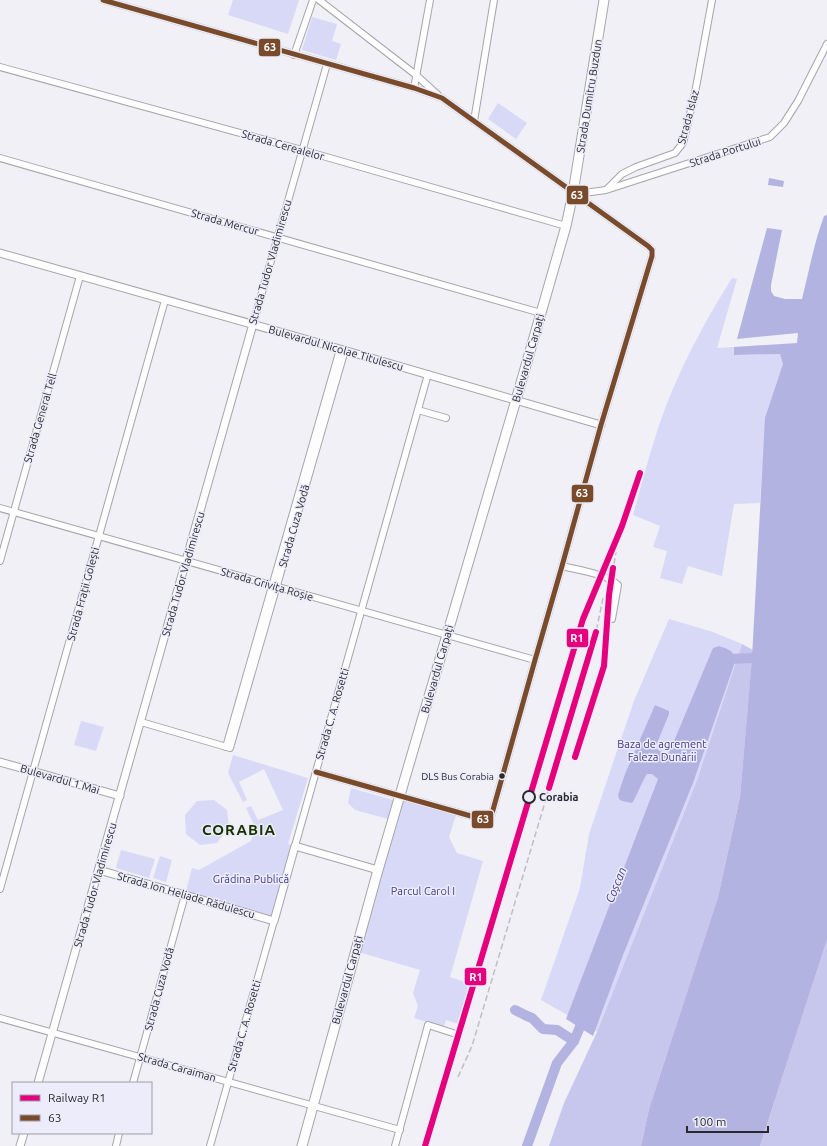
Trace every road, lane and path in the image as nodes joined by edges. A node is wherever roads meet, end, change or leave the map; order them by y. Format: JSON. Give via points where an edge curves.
{"nodes":[{"id":1,"x":103,"y":0,"type":"edge"},
{"id":2,"x":313,"y":0,"type":"edge"},
{"id":3,"x":319,"y":0,"type":"edge"},
{"id":4,"x":430,"y":0,"type":"edge"},
{"id":5,"x":494,"y":0,"type":"edge"},
{"id":6,"x":604,"y":0,"type":"edge"},
{"id":7,"x":712,"y":0,"type":"edge"},
{"id":8,"x":827,"y":44,"type":"edge"},
{"id":9,"x":294,"y":55,"type":"junction"},
{"id":10,"x":327,"y":64,"type":"junction"},
{"id":11,"x":0,"y":67,"type":"edge"},
{"id":12,"x":416,"y":75,"type":"junction"},
{"id":13,"x":414,"y":88,"type":"junction"},
{"id":14,"x":442,"y":98,"type":"junction"},
{"id":15,"x":474,"y":121,"type":"junction"},
{"id":16,"x":302,"y":150,"type":"junction"},
{"id":17,"x":0,"y":158,"type":"edge"},
{"id":18,"x":606,"y":190,"type":"junction"},
{"id":19,"x":573,"y":193,"type":"junction"},
{"id":20,"x":566,"y":226,"type":"junction"},
{"id":21,"x":277,"y":237,"type":"junction"},
{"id":22,"x":0,"y":253,"type":"edge"},
{"id":23,"x":80,"y":276,"type":"junction"},
{"id":24,"x":165,"y":300,"type":"junction"},
{"id":25,"x":541,"y":313,"type":"junction"},
{"id":26,"x":253,"y":324,"type":"junction"},
{"id":27,"x":342,"y":350,"type":"junction"},
{"id":28,"x":428,"y":374,"type":"junction"},
{"id":29,"x":516,"y":400,"type":"junction"},
{"id":30,"x":418,"y":410,"type":"junction"},
{"id":31,"x":446,"y":418,"type":"dead end"},
{"id":32,"x":601,"y":425,"type":"junction"},
{"id":33,"x":0,"y":508,"type":"edge"},
{"id":34,"x":14,"y":512,"type":"junction"},
{"id":35,"x":99,"y":536,"type":"junction"},
{"id":36,"x":0,"y":560,"type":"edge"},
{"id":37,"x":186,"y":561,"type":"junction"},
{"id":38,"x":562,"y":566,"type":"junction"},
{"id":39,"x":274,"y":586,"type":"junction"},
{"id":40,"x":362,"y":611,"type":"junction"},
{"id":41,"x":612,"y":619,"type":"dead end"},
{"id":42,"x":448,"y":635,"type":"junction"},
{"id":43,"x":535,"y":660,"type":"junction"},
{"id":44,"x":141,"y":722,"type":"junction"},
{"id":45,"x":0,"y":762,"type":"edge"},
{"id":46,"x":34,"y":772,"type":"junction"},
{"id":47,"x":316,"y":772,"type":"junction"},
{"id":48,"x":120,"y":796,"type":"junction"},
{"id":49,"x":400,"y":796,"type":"junction"},
{"id":50,"x":295,"y":846,"type":"junction"},
{"id":51,"x":99,"y":870,"type":"junction"},
{"id":52,"x":378,"y":870,"type":"junction"},
{"id":53,"x":0,"y":889,"type":"edge"},
{"id":54,"x":185,"y":895,"type":"junction"},
{"id":55,"x":274,"y":921,"type":"junction"},
{"id":56,"x":0,"y":1018,"type":"edge"},
{"id":57,"x":53,"y":1032,"type":"junction"},
{"id":58,"x":453,"y":1033,"type":"dead end"},
{"id":59,"x":140,"y":1057,"type":"junction"},
{"id":60,"x":38,"y":1082,"type":"edge"},
{"id":61,"x":133,"y":1082,"type":"edge"},
{"id":62,"x":228,"y":1082,"type":"junction"},
{"id":63,"x":313,"y":1105,"type":"junction"},
{"id":64,"x":400,"y":1130,"type":"junction"},
{"id":65,"x":24,"y":1134,"type":"edge"},
{"id":66,"x":119,"y":1134,"type":"edge"},
{"id":67,"x":20,"y":1146,"type":"edge"},
{"id":68,"x":116,"y":1146,"type":"edge"},
{"id":69,"x":210,"y":1146,"type":"edge"},
{"id":70,"x":302,"y":1146,"type":"edge"},
{"id":71,"x":395,"y":1146,"type":"edge"}],
"edges":[{"from":1,"to":9,"type":"street"},
{"from":2,"to":9,"type":"street"},
{"from":3,"to":12,"type":"street"},
{"from":4,"to":12,"type":"street"},
{"from":5,"to":15,"type":"street"},
{"from":6,"to":19,"type":"main road","name":"Strada Dumitru Buzdun"},
{"from":7,"to":18,"type":"street","name":"Strada Islaz","via":[[683,143],[675,153],[622,174]]},
{"from":8,"to":18,"type":"street","name":"Strada Portului","via":[[798,101],[784,123],[770,137]]},
{"from":9,"to":10,"type":"street"},
{"from":10,"to":13,"type":"street"},
{"from":10,"to":16,"type":"street","name":"Strada Tudor Vladimirescu"},
{"from":11,"to":16,"type":"street","name":"Strada Cerealelor"},
{"from":12,"to":13,"type":"street"},
{"from":12,"to":14,"type":"street"},
{"from":13,"to":14,"type":"street"},
{"from":14,"to":15,"type":"street"},
{"from":15,"to":19,"type":"street"},
{"from":16,"to":20,"type":"street","name":"Strada Cerealelor"},
{"from":16,"to":21,"type":"street","name":"Strada Tudor Vladimirescu"},
{"from":17,"to":21,"type":"street","name":"Strada Mercur"},
{"from":18,"to":19,"type":"street","name":"Strada Portului"},
{"from":19,"to":20,"type":"main road","name":"Bulevardul Carpați"},
{"from":19,"to":32,"type":"street","via":[[652,250]]},
{"from":20,"to":25,"type":"main road","name":"Bulevardul Carpați"},
{"from":21,"to":25,"type":"street","name":"Strada Mercur"},
{"from":21,"to":26,"type":"street","name":"Strada Tudor Vladimirescu"},
{"from":22,"to":23,"type":"street","name":"Bulevardul Nicolae Titulescu"},
{"from":23,"to":24,"type":"street","name":"Bulevardul Nicolae Titulescu"},
{"from":23,"to":34,"type":"street","name":"Strada General Tell"},
{"from":24,"to":26,"type":"street","name":"Bulevardul Nicolae Titulescu"},
{"from":24,"to":35,"type":"street","name":"Strada Frații Golești"},
{"from":25,"to":29,"type":"main road","name":"Bulevardul Carpați"},
{"from":26,"to":27,"type":"street","name":"Bulevardul Nicolae Titulescu"},
{"from":26,"to":37,"type":"street","name":"Strada Tudor Vladimirescu"},
{"from":27,"to":28,"type":"street","name":"Bulevardul Nicolae Titulescu"},
{"from":27,"to":39,"type":"street","name":"Strada Cuza Vodă"},
{"from":28,"to":29,"type":"street","name":"Bulevardul Nicolae Titulescu"},
{"from":28,"to":30,"type":"street","name":"Strada C. A. Rosetti"},
{"from":29,"to":32,"type":"street","name":"Bulevardul Nicolae Titulescu"},
{"from":29,"to":42,"type":"main road","name":"Bulevardul Carpați"},
{"from":30,"to":31,"type":"street"},
{"from":30,"to":40,"type":"street","name":"Strada C. A. Rosetti"},
{"from":32,"to":38,"type":"street"},
{"from":33,"to":34,"type":"street","name":"Strada Grivița Roșie"},
{"from":34,"to":35,"type":"street","name":"Strada Grivița Roșie"},
{"from":34,"to":36,"type":"street","name":"Strada General Tell"},
{"from":35,"to":37,"type":"street","name":"Strada Grivița Roșie"},
{"from":35,"to":46,"type":"street","name":"Strada Frații Golești"},
{"from":37,"to":39,"type":"street","name":"Strada Grivița Roșie"},
{"from":37,"to":44,"type":"street","name":"Strada Tudor Vladimirescu"},
{"from":38,"to":41,"type":"street","via":[[594,574],[618,585]]},
{"from":38,"to":43,"type":"street"},
{"from":39,"to":40,"type":"street","name":"Strada Grivița Roșie"},
{"from":39,"to":44,"type":"street","name":"Strada Cuza Vodă","via":[[228,747]]},
{"from":40,"to":42,"type":"street","name":"Strada Grivița Roșie"},
{"from":40,"to":47,"type":"street","name":"Strada C. A. Rosetti"},
{"from":42,"to":43,"type":"street","name":"Strada Grivița Roșie"},
{"from":42,"to":49,"type":"main road","name":"Bulevardul Carpați"},
{"from":43,"to":49,"type":"street","via":[[491,817],[485,820]]},
{"from":44,"to":48,"type":"street","name":"Strada Tudor Vladimirescu"},
{"from":45,"to":46,"type":"street","name":"Bulevardul 1 Mai"},
{"from":46,"to":48,"type":"street","name":"Bulevardul 1 Mai"},
{"from":46,"to":53,"type":"street","name":"Strada Frații Golești"},
{"from":47,"to":49,"type":"street"},
{"from":47,"to":50,"type":"street","name":"Strada C. A. Rosetti"},
{"from":48,"to":51,"type":"street","name":"Strada Tudor Vladimirescu"},
{"from":49,"to":52,"type":"main road","name":"Bulevardul Carpați"},
{"from":50,"to":52,"type":"street"},
{"from":50,"to":55,"type":"street","name":"Strada C. A. Rosetti"},
{"from":51,"to":54,"type":"street","name":"Strada Ion Heliade Rădulescu"},
{"from":51,"to":57,"type":"street","name":"Strada Tudor Vladimirescu"},
{"from":52,"to":63,"type":"main road","name":"Bulevardul Carpați"},
{"from":54,"to":55,"type":"street","name":"Strada Ion Heliade Rădulescu"},
{"from":54,"to":59,"type":"street","name":"Strada Cuza Vodă"},
{"from":55,"to":62,"type":"street","name":"Strada C. A. Rosetti"},
{"from":56,"to":57,"type":"street","name":"Strada Caraiman"},
{"from":57,"to":59,"type":"street","name":"Strada Caraiman"},
{"from":57,"to":60,"type":"street","name":"Strada Tudor Vladimirescu"},
{"from":58,"to":64,"type":"street","via":[[428,1025]]},
{"from":59,"to":61,"type":"street","name":"Strada Cuza Vodă"},
{"from":59,"to":62,"type":"street","name":"Strada Caraiman"},
{"from":62,"to":63,"type":"street","name":"Strada Caraiman"},
{"from":62,"to":69,"type":"street","name":"Strada C. A. Rosetti"},
{"from":63,"to":64,"type":"street","name":"Strada Caraiman"},
{"from":63,"to":70,"type":"main road","name":"Bulevardul Carpați"},
{"from":64,"to":71,"type":"street"},
{"from":65,"to":67,"type":"street"},
{"from":66,"to":68,"type":"street"}]}
